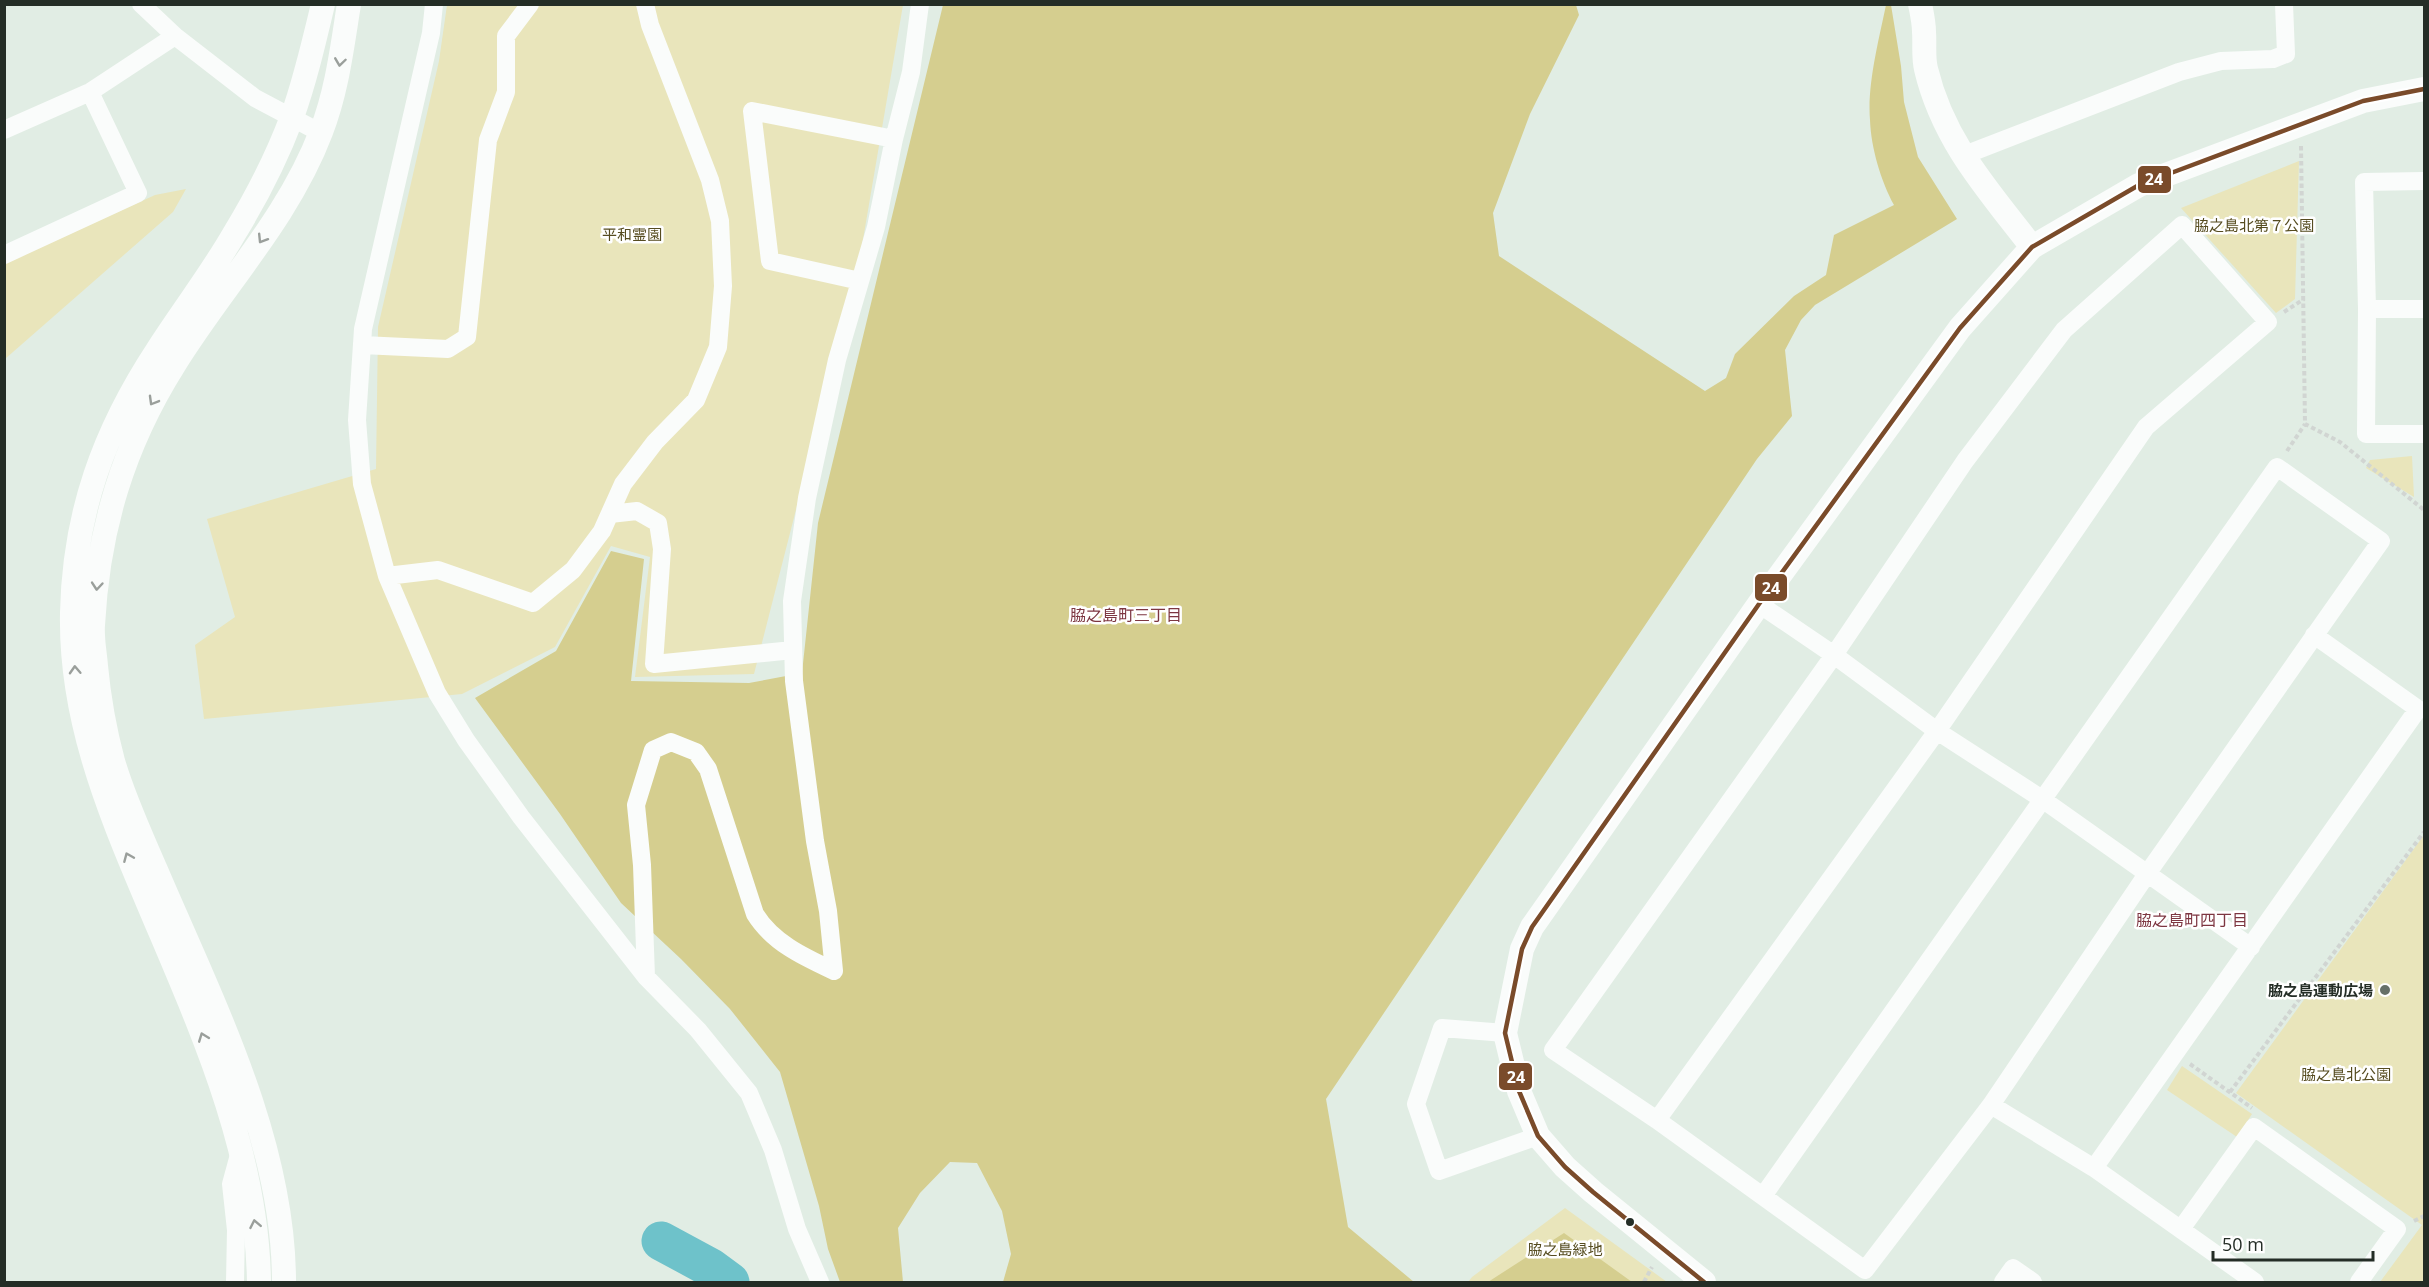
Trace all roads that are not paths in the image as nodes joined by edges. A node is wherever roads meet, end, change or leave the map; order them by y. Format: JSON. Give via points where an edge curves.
{"nodes":[{"id":1,"x":141,"y":4,"type":"edge"},
{"id":2,"x":323,"y":4,"type":"edge"},
{"id":3,"x":349,"y":4,"type":"edge"},
{"id":4,"x":434,"y":4,"type":"edge"},
{"id":5,"x":530,"y":4,"type":"edge"},
{"id":6,"x":645,"y":4,"type":"edge"},
{"id":7,"x":920,"y":4,"type":"edge"},
{"id":8,"x":1920,"y":4,"type":"edge"},
{"id":9,"x":2284,"y":4,"type":"edge"},
{"id":10,"x":175,"y":36,"type":"junction"},
{"id":11,"x":2424,"y":89,"type":"edge"},
{"id":12,"x":90,"y":92,"type":"junction"},
{"id":13,"x":292,"y":117,"type":"junction"},
{"id":14,"x":4,"y":130,"type":"edge"},
{"id":15,"x":321,"y":133,"type":"junction"},
{"id":16,"x":894,"y":138,"type":"junction"},
{"id":17,"x":1962,"y":156,"type":"junction"},
{"id":18,"x":2424,"y":181,"type":"edge"},
{"id":19,"x":2031,"y":247,"type":"junction"},
{"id":20,"x":4,"y":255,"type":"edge"},
{"id":21,"x":860,"y":281,"type":"junction"},
{"id":22,"x":2367,"y":309,"type":"junction"},
{"id":23,"x":2424,"y":309,"type":"edge"},
{"id":24,"x":362,"y":345,"type":"junction"},
{"id":25,"x":2424,"y":434,"type":"edge"},
{"id":26,"x":610,"y":514,"type":"junction"},
{"id":27,"x":387,"y":576,"type":"junction"},
{"id":28,"x":1759,"y":604,"type":"junction"},
{"id":29,"x":2314,"y":635,"type":"junction"},
{"id":30,"x":793,"y":650,"type":"junction"},
{"id":31,"x":1834,"y":655,"type":"junction"},
{"id":32,"x":1937,"y":730,"type":"junction"},
{"id":33,"x":2042,"y":799,"type":"junction"},
{"id":34,"x":2147,"y":874,"type":"junction"},
{"id":35,"x":2251,"y":947,"type":"junction"},
{"id":36,"x":646,"y":977,"type":"junction"},
{"id":37,"x":1505,"y":1033,"type":"junction"},
{"id":38,"x":1990,"y":1105,"type":"junction"},
{"id":39,"x":1657,"y":1120,"type":"junction"},
{"id":40,"x":1538,"y":1136,"type":"junction"},
{"id":41,"x":241,"y":1149,"type":"junction"},
{"id":42,"x":268,"y":1159,"type":"junction"},
{"id":43,"x":2094,"y":1168,"type":"junction"},
{"id":44,"x":1763,"y":1196,"type":"junction"},
{"id":45,"x":2181,"y":1229,"type":"junction"},
{"id":46,"x":235,"y":1282,"type":"edge"},
{"id":47,"x":259,"y":1282,"type":"edge"},
{"id":48,"x":284,"y":1282,"type":"edge"},
{"id":49,"x":295,"y":1282,"type":"edge"},
{"id":50,"x":820,"y":1282,"type":"edge"},
{"id":51,"x":1704,"y":1282,"type":"edge"},
{"id":52,"x":2002,"y":1282,"type":"edge"},
{"id":53,"x":2033,"y":1282,"type":"edge"},
{"id":54,"x":2255,"y":1282,"type":"edge"},
{"id":55,"x":2360,"y":1282,"type":"edge"}],
"edges":[{"from":1,"to":10,"type":"street"},
{"from":2,"to":13,"type":"street"},
{"from":3,"to":15,"type":"street","one_way":true,"via":[[339,72]]},
{"from":4,"to":24,"type":"street","via":[[431,33],[387,218]]},
{"from":5,"to":24,"type":"street","via":[[506,36],[506,92],[488,140],[467,337],[448,349]]},
{"from":6,"to":26,"type":"street","via":[[710,180],[720,221],[723,286],[718,347],[696,400],[655,442],[623,484]]},
{"from":7,"to":16,"type":"street","via":[[911,72]]},
{"from":8,"to":17,"type":"street","via":[[1925,66],[1937,107]]},
{"from":9,"to":17,"type":"street","via":[[2286,54],[2272,59],[2221,61],[2179,72]]},
{"from":10,"to":12,"type":"street"},
{"from":10,"to":13,"type":"street","via":[[255,98]]},
{"from":11,"to":19,"type":"street","via":[[2363,101],[2139,185]]},
{"from":12,"to":14,"type":"street"},
{"from":12,"to":20,"type":"street","via":[[138,193]]},
{"from":13,"to":15,"type":"street"},
{"from":41,"to":13,"type":"street","one_way":true,"via":[[194,1012],[108,809],[92,759],[75,680],[72,613],[87,497],[105,444],[156,351],[235,234]]},
{"from":15,"to":42,"type":"street","one_way":true,"via":[[292,192],[261,241],[174,364],[126,458],[108,513],[93,629],[99,696],[114,762],[222,1025]]},
{"from":16,"to":21,"type":"street","via":[[876,227]]},
{"from":16,"to":21,"type":"street","via":[[752,111],[770,261]]},
{"from":17,"to":19,"type":"street"},
{"from":18,"to":22,"type":"street","via":[[2364,182]]},
{"from":19,"to":28,"type":"street","via":[[1960,328]]},
{"from":21,"to":30,"type":"street","via":[[837,360],[807,498],[792,602]]},
{"from":22,"to":23,"type":"street"},
{"from":22,"to":25,"type":"street","via":[[2367,434]]},
{"from":24,"to":27,"type":"street","via":[[357,420],[362,484]]},
{"from":26,"to":27,"type":"street","via":[[573,570],[533,603],[438,570]]},
{"from":26,"to":30,"type":"street","via":[[637,511],[658,523],[662,549],[654,664]]},
{"from":27,"to":36,"type":"street","via":[[437,693],[466,740]]},
{"from":28,"to":31,"type":"street"},
{"from":28,"to":37,"type":"street","via":[[1532,927],[1522,949]]},
{"from":29,"to":33,"type":"street","via":[[2381,541],[2277,467]]},
{"from":29,"to":34,"type":"street"},
{"from":29,"to":35,"type":"street","via":[[2418,709]]},
{"from":30,"to":36,"type":"street","via":[[834,970],[800,956],[764,929],[755,914],[708,769],[696,752],[671,742],[653,750],[636,805]]},
{"from":31,"to":32,"type":"street"},
{"from":31,"to":32,"type":"street","via":[[1965,461],[2064,330],[2182,225],[2268,322],[2146,427]]},
{"from":31,"to":39,"type":"street","via":[[1553,1050]]},
{"from":32,"to":33,"type":"street"},
{"from":32,"to":39,"type":"street"},
{"from":33,"to":34,"type":"street"},
{"from":33,"to":44,"type":"street"},
{"from":34,"to":35,"type":"street"},
{"from":34,"to":38,"type":"street"},
{"from":35,"to":43,"type":"street"},
{"from":36,"to":50,"type":"street","via":[[698,1030],[749,1093]]},
{"from":37,"to":40,"type":"street","via":[[1519,1091]]},
{"from":37,"to":40,"type":"street","via":[[1442,1028],[1416,1104],[1439,1171]]},
{"from":38,"to":43,"type":"street"},
{"from":38,"to":44,"type":"street","via":[[1865,1270]]},
{"from":39,"to":44,"type":"street"},
{"from":40,"to":51,"type":"street","via":[[1593,1192]]},
{"from":41,"to":46,"type":"street","via":[[231,1184],[236,1230]]},
{"from":47,"to":41,"type":"street","one_way":true,"via":[[259,1242]]},
{"from":42,"to":48,"type":"street","via":[[284,1251]]},
{"from":42,"to":49,"type":"street","via":[[292,1247]]},
{"from":43,"to":45,"type":"street"},
{"from":45,"to":54,"type":"street"},
{"from":45,"to":55,"type":"street","via":[[2254,1127],[2397,1229]]},
{"from":52,"to":53,"type":"street","via":[[2013,1268]]}]}
